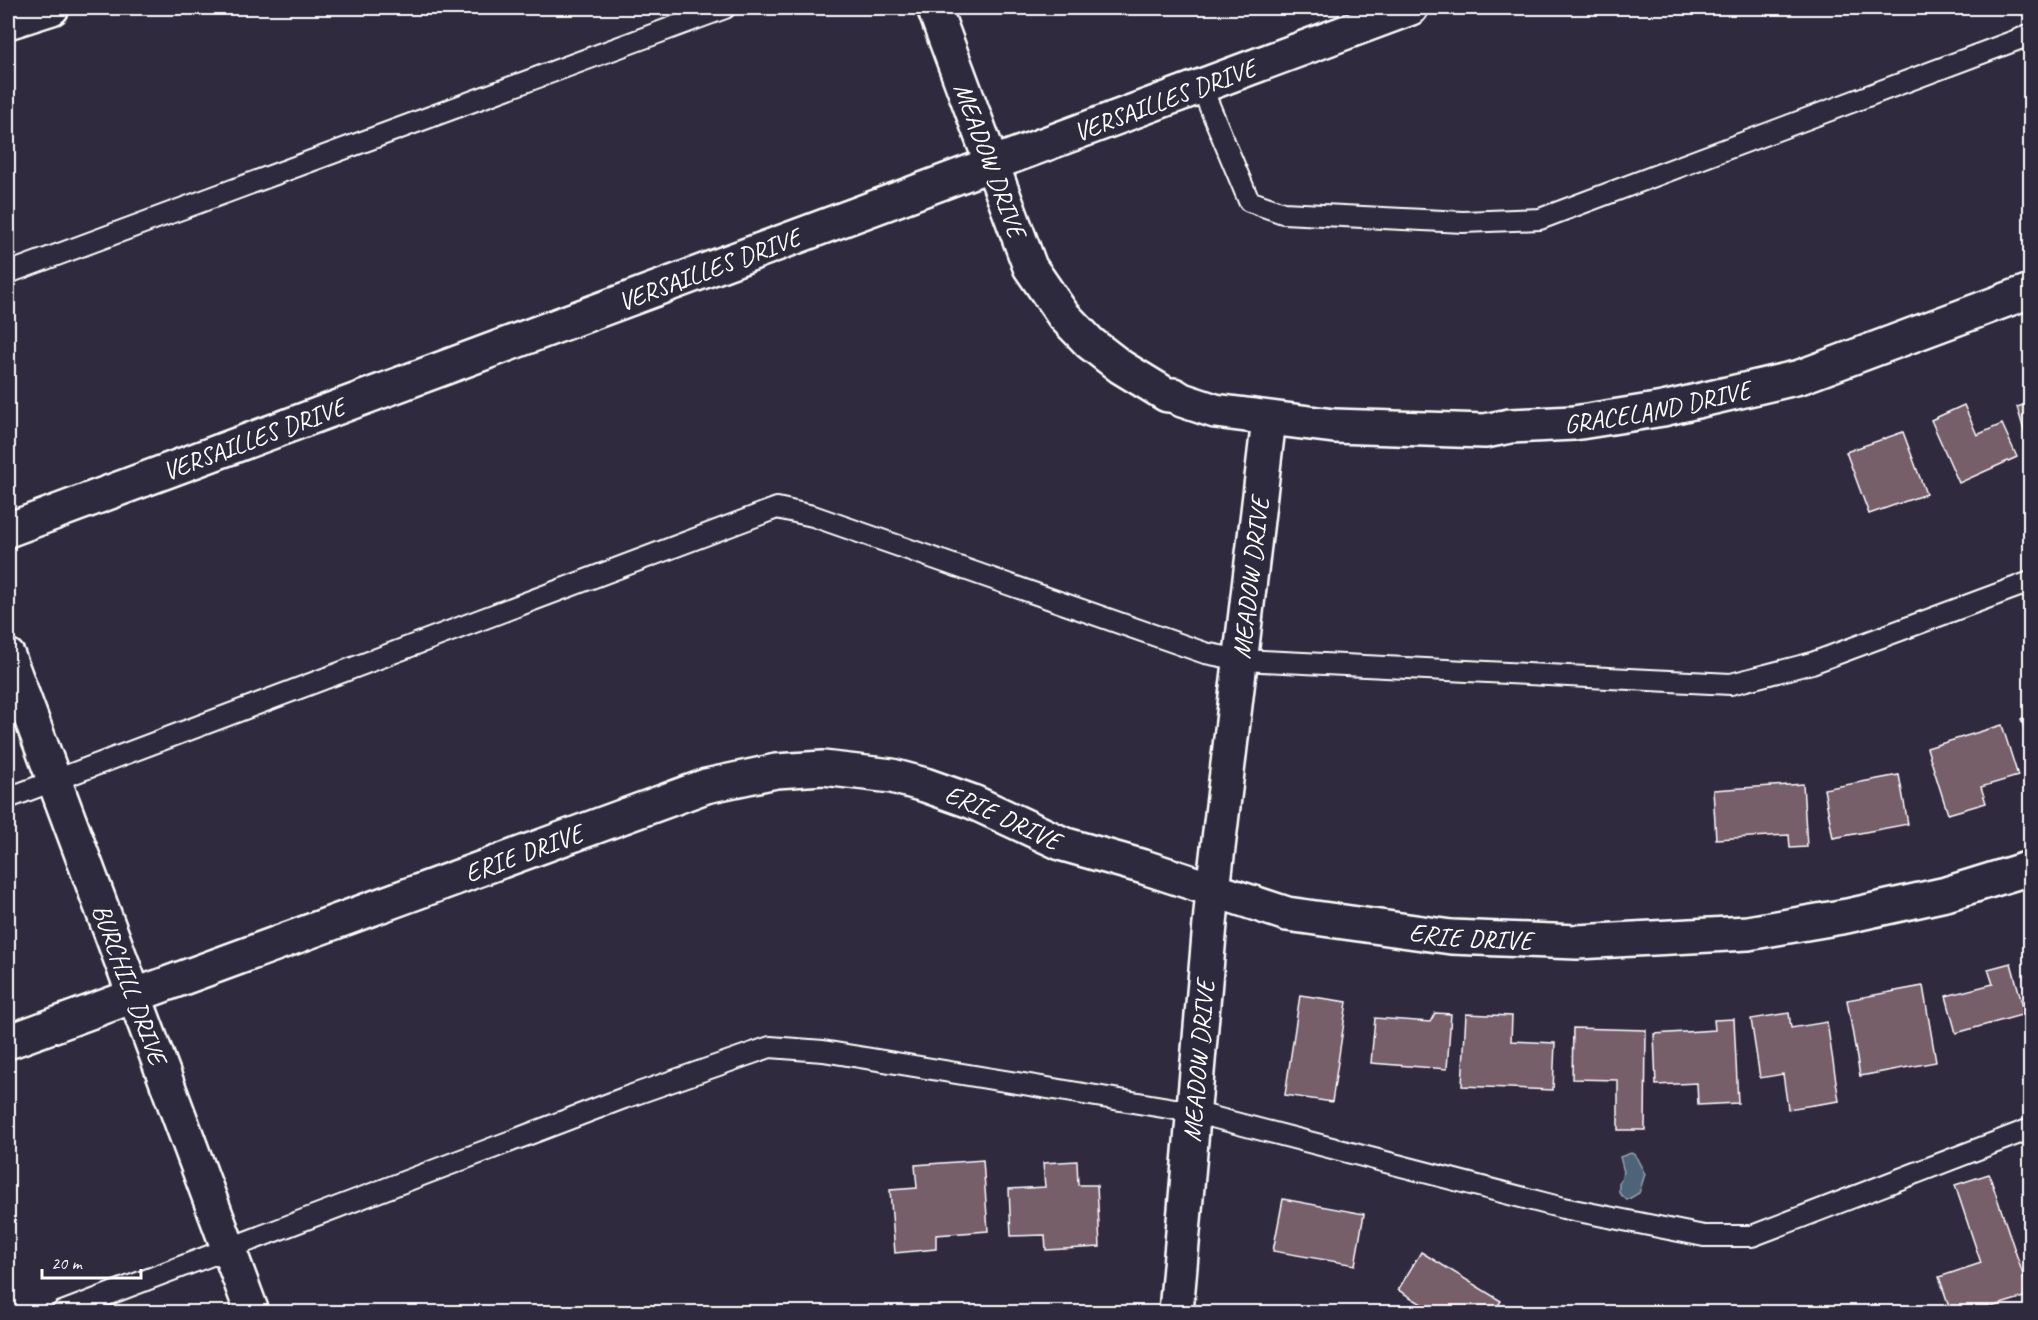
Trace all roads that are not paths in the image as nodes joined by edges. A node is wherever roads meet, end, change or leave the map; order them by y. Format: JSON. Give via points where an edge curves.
{"nodes":[{"id":1,"x":52,"y":8,"type":"edge"},
{"id":2,"x":725,"y":8,"type":"edge"},
{"id":3,"x":934,"y":8,"type":"edge"},
{"id":4,"x":1411,"y":8,"type":"edge"},
{"id":5,"x":8,"y":22,"type":"edge"},
{"id":6,"x":2031,"y":35,"type":"edge"},
{"id":7,"x":1201,"y":86,"type":"junction"},
{"id":8,"x":992,"y":164,"type":"junction"},
{"id":9,"x":8,"y":273,"type":"edge"},
{"id":10,"x":2031,"y":291,"type":"edge"},
{"id":11,"x":1269,"y":418,"type":"junction"},
{"id":12,"x":8,"y":530,"type":"edge"},
{"id":13,"x":2031,"y":582,"type":"edge"},
{"id":14,"x":8,"y":656,"type":"edge"},
{"id":15,"x":1241,"y":660,"type":"junction"},
{"id":16,"x":53,"y":781,"type":"junction"},
{"id":17,"x":8,"y":798,"type":"edge"},
{"id":18,"x":2031,"y":868,"type":"edge"},
{"id":19,"x":1213,"y":890,"type":"junction"},
{"id":20,"x":132,"y":996,"type":"junction"},
{"id":21,"x":8,"y":1042,"type":"edge"},
{"id":22,"x":1193,"y":1112,"type":"junction"},
{"id":23,"x":2031,"y":1130,"type":"edge"},
{"id":24,"x":229,"y":1251,"type":"junction"},
{"id":25,"x":62,"y":1312,"type":"edge"},
{"id":26,"x":252,"y":1312,"type":"edge"},
{"id":27,"x":1176,"y":1312,"type":"edge"}],
"edges":[{"from":1,"to":5,"type":"street"},
{"from":2,"to":9,"type":"lane"},
{"from":3,"to":8,"type":"street","name":"MEADOW DRIVE"},
{"from":4,"to":7,"type":"street","name":"VERSAILLES DRIVE"},
{"from":6,"to":7,"type":"lane","via":[[1540,219],[1463,222],[1283,213],[1249,201]]},
{"from":7,"to":8,"type":"street","name":"VERSAILLES DRIVE"},
{"from":8,"to":11,"type":"street","name":"MEADOW DRIVE","via":[[1030,267],[1063,315],[1090,343],[1167,395],[1215,411]]},
{"from":8,"to":12,"type":"street","name":"VERSAILLES DRIVE"},
{"from":10,"to":11,"type":"street","name":"GRACELAND DRIVE","via":[[1800,376],[1638,414],[1485,430],[1334,426]]},
{"from":11,"to":15,"type":"street","name":"MEADOW DRIVE"},
{"from":13,"to":15,"type":"lane","via":[[1812,663],[1731,684]]},
{"from":14,"to":16,"type":"street","name":"BURCHILL DRIVE"},
{"from":15,"to":16,"type":"lane","via":[[1205,652],[813,516],[777,508]]},
{"from":15,"to":19,"type":"street","name":"MEADOW DRIVE"},
{"from":16,"to":17,"type":"lane"},
{"from":16,"to":20,"type":"street","name":"BURCHILL DRIVE"},
{"from":18,"to":19,"type":"street","name":"ERIE DRIVE","via":[[1946,894],[1748,933],[1576,942],[1451,937],[1375,928],[1287,914]]},
{"from":19,"to":20,"type":"street","name":"ERIE DRIVE","via":[[1063,844],[973,802],[910,780],[834,769],[776,771],[706,786]]},
{"from":19,"to":22,"type":"street","name":"MEADOW DRIVE"},
{"from":20,"to":21,"type":"street","name":"ERIE DRIVE"},
{"from":20,"to":24,"type":"street","name":"BURCHILL DRIVE"},
{"from":22,"to":23,"type":"lane","via":[[1563,1208],[1704,1236],[1752,1236]]},
{"from":22,"to":24,"type":"lane","via":[[823,1051],[770,1047],[624,1098]]},
{"from":22,"to":27,"type":"street","name":"MEADOW DRIVE"},
{"from":24,"to":25,"type":"lane"},
{"from":24,"to":26,"type":"street","name":"BURCHILL DRIVE"}]}
